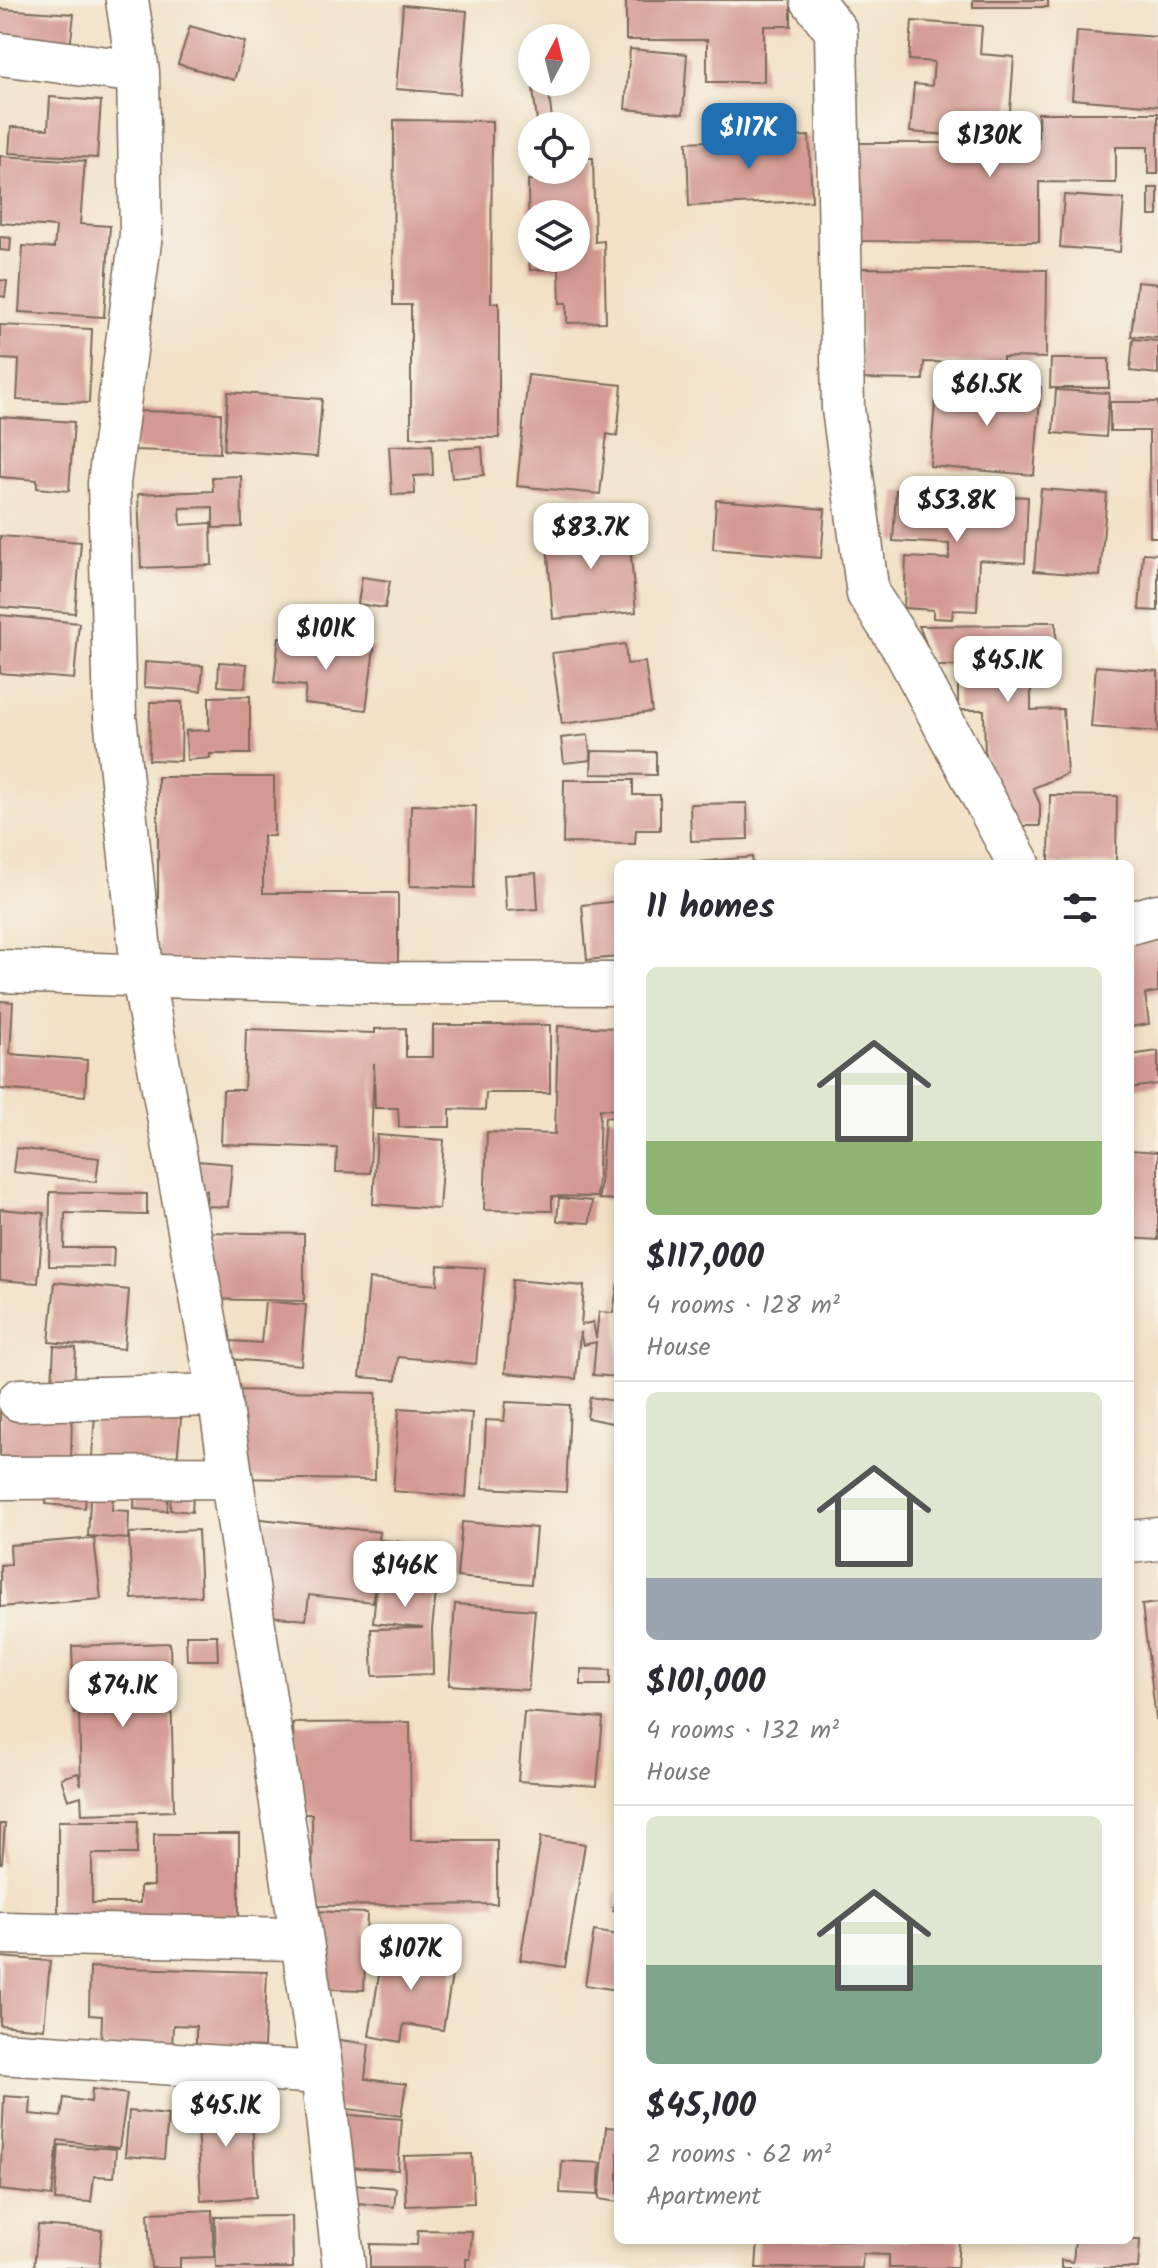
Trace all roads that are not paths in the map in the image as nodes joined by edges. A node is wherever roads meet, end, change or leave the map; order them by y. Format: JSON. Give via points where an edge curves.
{"nodes":[{"id":1,"x":127,"y":0,"type":"edge"},
{"id":2,"x":812,"y":0,"type":"edge"},
{"id":3,"x":0,"y":54,"type":"edge"},
{"id":4,"x":138,"y":72,"type":"junction"},
{"id":5,"x":1017,"y":860,"type":"edge"},
{"id":6,"x":1158,"y":915,"type":"edge"},
{"id":7,"x":1134,"y":922,"type":"edge"},
{"id":8,"x":0,"y":971,"type":"edge"},
{"id":9,"x":143,"y":978,"type":"junction"},
{"id":10,"x":614,"y":984,"type":"edge"},
{"id":11,"x":219,"y":1395,"type":"junction"},
{"id":12,"x":19,"y":1400,"type":"dead end"},
{"id":13,"x":231,"y":1477,"type":"junction"},
{"id":14,"x":0,"y":1478,"type":"edge"},
{"id":15,"x":1158,"y":1539,"type":"edge"},
{"id":16,"x":1134,"y":1542,"type":"edge"},
{"id":17,"x":0,"y":1933,"type":"edge"},
{"id":18,"x":301,"y":1939,"type":"junction"},
{"id":19,"x":0,"y":2053,"type":"edge"},
{"id":20,"x":322,"y":2073,"type":"junction"},
{"id":21,"x":344,"y":2268,"type":"edge"}],
"edges":[{"from":1,"to":4,"type":"street"},
{"from":2,"to":5,"type":"street","via":[[836,31],[843,409],[868,594],[904,649]]},
{"from":3,"to":4,"type":"street"},
{"from":4,"to":9,"type":"street","via":[[141,234],[109,483],[115,716]]},
{"from":6,"to":7,"type":"street"},
{"from":8,"to":9,"type":"street"},
{"from":9,"to":10,"type":"street"},
{"from":9,"to":11,"type":"street"},
{"from":11,"to":12,"type":"street"},
{"from":11,"to":13,"type":"street"},
{"from":13,"to":14,"type":"street"},
{"from":13,"to":18,"type":"street"},
{"from":15,"to":16,"type":"street"},
{"from":17,"to":18,"type":"street"},
{"from":18,"to":20,"type":"street"},
{"from":19,"to":20,"type":"street"},
{"from":20,"to":21,"type":"street"}]}
